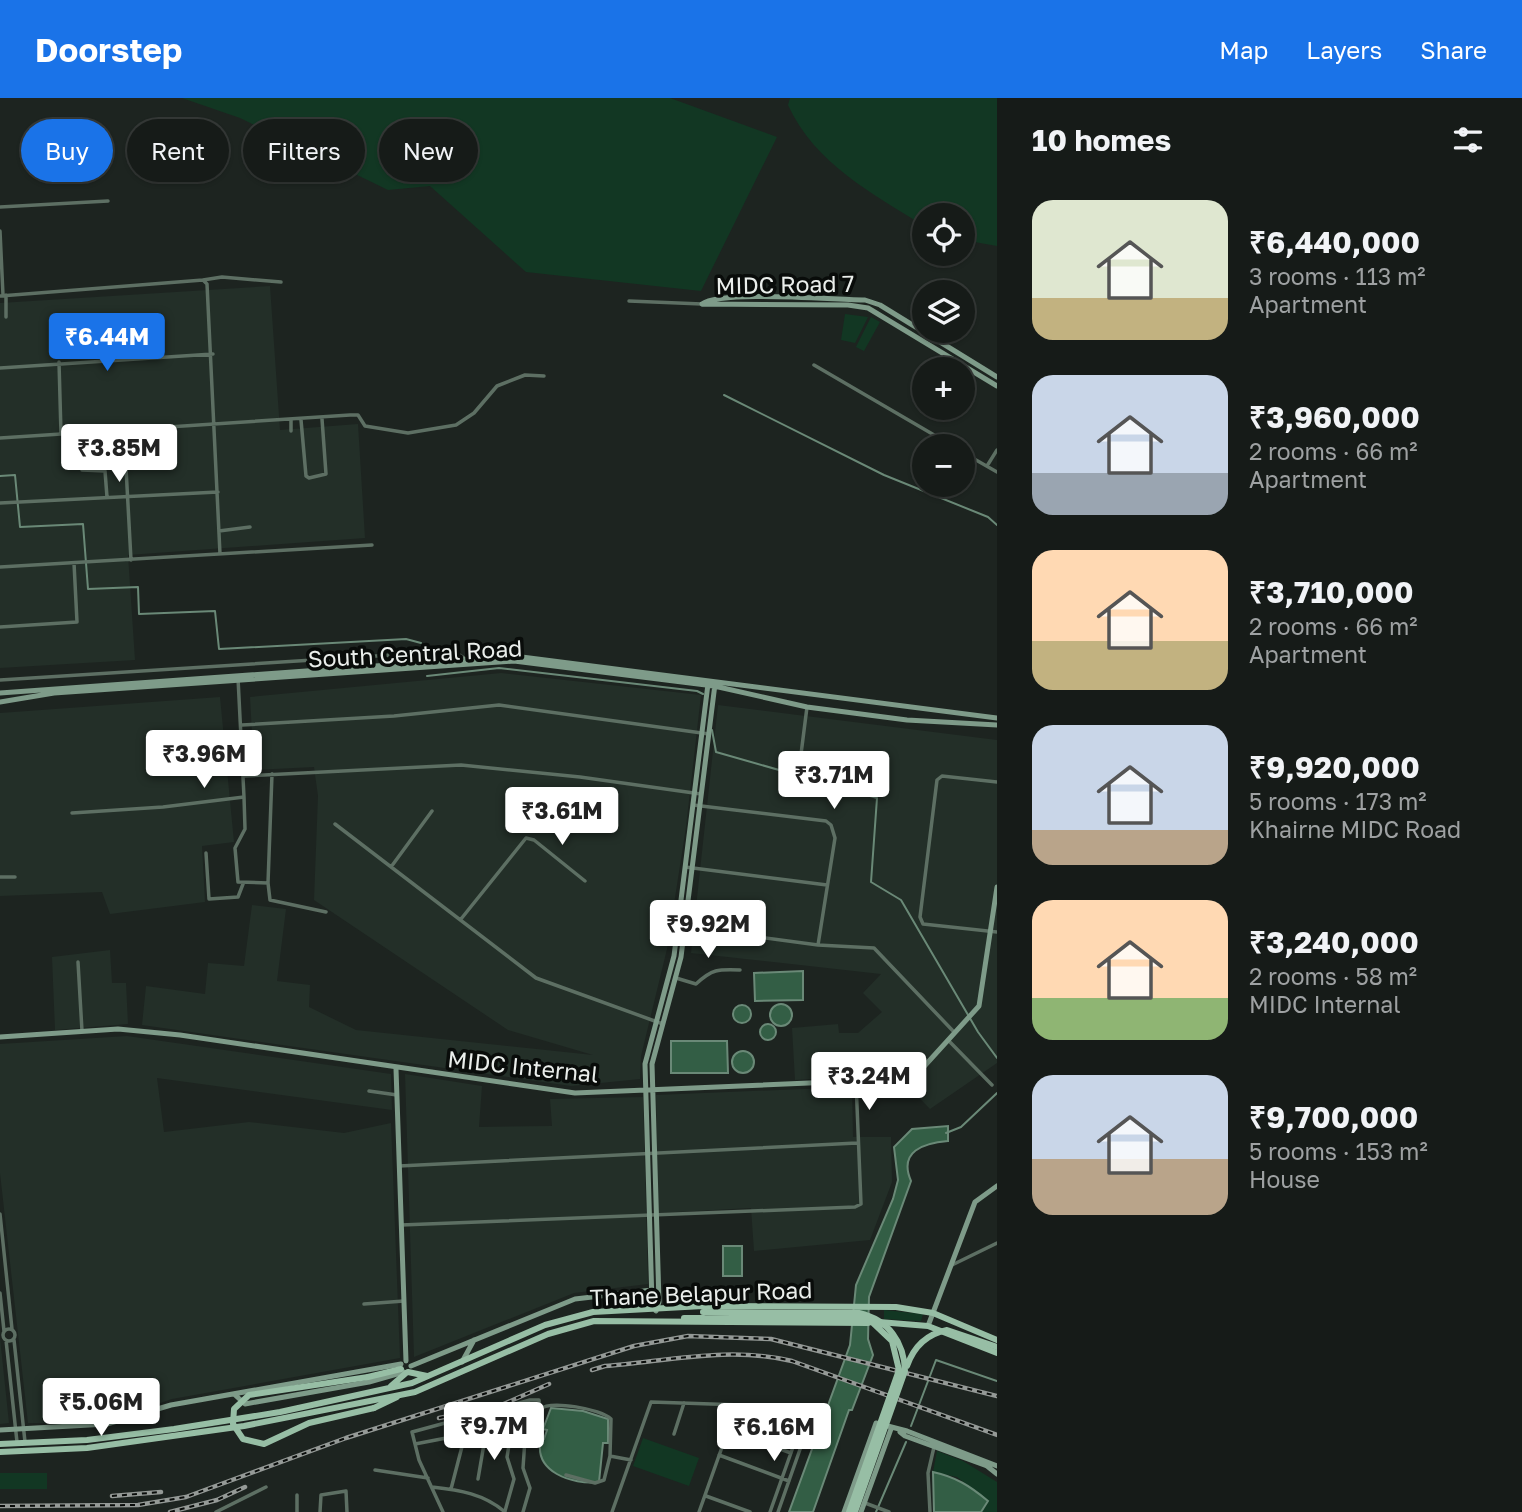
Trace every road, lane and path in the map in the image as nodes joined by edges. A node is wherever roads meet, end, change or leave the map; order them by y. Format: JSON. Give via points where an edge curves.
{"nodes":[{"id":1,"x":108,"y":201,"type":"dead end"},
{"id":2,"x":0,"y":207,"type":"edge"},
{"id":3,"x":0,"y":231,"type":"edge"},
{"id":4,"x":204,"y":280,"type":"junction"},
{"id":5,"x":281,"y":282,"type":"dead end"},
{"id":6,"x":3,"y":295,"type":"edge"},
{"id":7,"x":629,"y":300,"type":"dead end"},
{"id":8,"x":702,"y":304,"type":"junction"},
{"id":9,"x":6,"y":317,"type":"dead end"},
{"id":10,"x":213,"y":354,"type":"junction"},
{"id":11,"x":59,"y":362,"type":"junction"},
{"id":12,"x":814,"y":365,"type":"dead end"},
{"id":13,"x":0,"y":368,"type":"edge"},
{"id":14,"x":985,"y":371,"type":"junction"},
{"id":15,"x":544,"y":376,"type":"dead end"},
{"id":16,"x":997,"y":377,"type":"edge"},
{"id":17,"x":983,"y":378,"type":"junction"},
{"id":18,"x":997,"y":386,"type":"edge"},
{"id":19,"x":291,"y":419,"type":"junction"},
{"id":20,"x":322,"y":419,"type":"junction"},
{"id":21,"x":301,"y":420,"type":"junction"},
{"id":22,"x":216,"y":425,"type":"junction"},
{"id":23,"x":124,"y":431,"type":"junction"},
{"id":24,"x":291,"y":431,"type":"dead end"},
{"id":25,"x":932,"y":434,"type":"edge"},
{"id":26,"x":61,"y":435,"type":"junction"},
{"id":27,"x":0,"y":438,"type":"edge"},
{"id":28,"x":997,"y":450,"type":"edge"},
{"id":29,"x":975,"y":459,"type":"edge"},
{"id":30,"x":987,"y":466,"type":"junction"},
{"id":31,"x":82,"y":470,"type":"dead end"},
{"id":32,"x":997,"y":472,"type":"edge"},
{"id":33,"x":218,"y":492,"type":"junction"},
{"id":34,"x":127,"y":496,"type":"junction"},
{"id":35,"x":107,"y":497,"type":"junction"},
{"id":36,"x":0,"y":503,"type":"edge"},
{"id":37,"x":250,"y":527,"type":"dead end"},
{"id":38,"x":219,"y":531,"type":"junction"},
{"id":39,"x":372,"y":545,"type":"dead end"},
{"id":40,"x":220,"y":554,"type":"junction"},
{"id":41,"x":131,"y":560,"type":"junction"},
{"id":42,"x":75,"y":563,"type":"junction"},
{"id":43,"x":0,"y":567,"type":"edge"},
{"id":44,"x":0,"y":627,"type":"edge"},
{"id":45,"x":467,"y":659,"type":"junction"},
{"id":46,"x":238,"y":678,"type":"junction"},
{"id":47,"x":0,"y":680,"type":"edge"},
{"id":48,"x":712,"y":683,"type":"junction"},
{"id":49,"x":0,"y":693,"type":"edge"},
{"id":50,"x":0,"y":702,"type":"edge"},
{"id":51,"x":807,"y":707,"type":"junction"},
{"id":52,"x":997,"y":718,"type":"edge"},
{"id":53,"x":242,"y":725,"type":"junction"},
{"id":54,"x":997,"y":725,"type":"edge"},
{"id":55,"x":706,"y":733,"type":"junction"},
{"id":56,"x":799,"y":770,"type":"dead end"},
{"id":57,"x":272,"y":774,"type":"junction"},
{"id":58,"x":245,"y":776,"type":"junction"},
{"id":59,"x":997,"y":782,"type":"edge"},
{"id":60,"x":698,"y":794,"type":"junction"},
{"id":61,"x":244,"y":797,"type":"junction"},
{"id":62,"x":697,"y":805,"type":"junction"},
{"id":63,"x":432,"y":811,"type":"dead end"},
{"id":64,"x":72,"y":813,"type":"dead end"},
{"id":65,"x":335,"y":824,"type":"dead end"},
{"id":66,"x":206,"y":853,"type":"dead end"},
{"id":67,"x":391,"y":867,"type":"junction"},
{"id":68,"x":689,"y":868,"type":"junction"},
{"id":69,"x":0,"y":877,"type":"edge"},
{"id":70,"x":15,"y":877,"type":"dead end"},
{"id":71,"x":584,"y":881,"type":"dead end"},
{"id":72,"x":268,"y":883,"type":"junction"},
{"id":73,"x":243,"y":884,"type":"junction"},
{"id":74,"x":827,"y":885,"type":"junction"},
{"id":75,"x":997,"y":887,"type":"edge"},
{"id":76,"x":326,"y":912,"type":"dead end"},
{"id":77,"x":461,"y":919,"type":"junction"},
{"id":78,"x":681,"y":926,"type":"junction"},
{"id":79,"x":995,"y":932,"type":"edge"},
{"id":80,"x":818,"y":945,"type":"junction"},
{"id":81,"x":78,"y":962,"type":"dead end"},
{"id":82,"x":740,"y":970,"type":"dead end"},
{"id":83,"x":676,"y":978,"type":"junction"},
{"id":84,"x":660,"y":1023,"type":"junction"},
{"id":85,"x":82,"y":1031,"type":"junction"},
{"id":86,"x":954,"y":1032,"type":"junction"},
{"id":87,"x":0,"y":1037,"type":"edge"},
{"id":88,"x":948,"y":1040,"type":"junction"},
{"id":89,"x":396,"y":1069,"type":"junction"},
{"id":90,"x":856,"y":1081,"type":"junction"},
{"id":91,"x":992,"y":1085,"type":"dead end"},
{"id":92,"x":649,"y":1090,"type":"junction"},
{"id":93,"x":369,"y":1091,"type":"dead end"},
{"id":94,"x":397,"y":1095,"type":"junction"},
{"id":95,"x":857,"y":1143,"type":"junction"},
{"id":96,"x":651,"y":1153,"type":"junction"},
{"id":97,"x":399,"y":1166,"type":"junction"},
{"id":98,"x":997,"y":1186,"type":"edge"},
{"id":99,"x":0,"y":1214,"type":"edge"},
{"id":100,"x":653,"y":1217,"type":"junction"},
{"id":101,"x":401,"y":1226,"type":"junction"},
{"id":102,"x":997,"y":1243,"type":"edge"},
{"id":103,"x":951,"y":1265,"type":"junction"},
{"id":104,"x":655,"y":1289,"type":"junction"},
{"id":105,"x":0,"y":1293,"type":"edge"},
{"id":106,"x":404,"y":1301,"type":"junction"},
{"id":107,"x":364,"y":1304,"type":"dead end"},
{"id":108,"x":656,"y":1311,"type":"junction"},
{"id":109,"x":933,"y":1313,"type":"junction"},
{"id":110,"x":703,"y":1315,"type":"junction"},
{"id":111,"x":657,"y":1320,"type":"junction"},
{"id":112,"x":928,"y":1326,"type":"junction"},
{"id":113,"x":12,"y":1329,"type":"junction"},
{"id":114,"x":4,"y":1331,"type":"junction"},
{"id":115,"x":474,"y":1339,"type":"junction"},
{"id":116,"x":6,"y":1340,"type":"junction"},
{"id":117,"x":13,"y":1340,"type":"junction"},
{"id":118,"x":997,"y":1340,"type":"edge"},
{"id":119,"x":997,"y":1347,"type":"edge"},
{"id":120,"x":997,"y":1353,"type":"edge"},
{"id":121,"x":462,"y":1362,"type":"junction"},
{"id":122,"x":405,"y":1368,"type":"junction"},
{"id":123,"x":905,"y":1371,"type":"junction"},
{"id":124,"x":429,"y":1376,"type":"junction"},
{"id":125,"x":390,"y":1387,"type":"junction"},
{"id":126,"x":234,"y":1394,"type":"junction"},
{"id":127,"x":405,"y":1394,"type":"junction"},
{"id":128,"x":684,"y":1403,"type":"junction"},
{"id":129,"x":737,"y":1405,"type":"junction"},
{"id":130,"x":798,"y":1407,"type":"junction"},
{"id":131,"x":540,"y":1409,"type":"junction"},
{"id":132,"x":15,"y":1429,"type":"junction"},
{"id":133,"x":23,"y":1429,"type":"junction"},
{"id":134,"x":891,"y":1429,"type":"junction"},
{"id":135,"x":0,"y":1430,"type":"edge"},
{"id":136,"x":900,"y":1432,"type":"junction"},
{"id":137,"x":674,"y":1434,"type":"dead end"},
{"id":138,"x":466,"y":1435,"type":"junction"},
{"id":139,"x":752,"y":1439,"type":"dead end"},
{"id":140,"x":484,"y":1442,"type":"junction"},
{"id":141,"x":21,"y":1443,"type":"junction"},
{"id":142,"x":0,"y":1444,"type":"edge"},
{"id":143,"x":415,"y":1444,"type":"junction"},
{"id":144,"x":509,"y":1444,"type":"junction"},
{"id":145,"x":524,"y":1444,"type":"junction"},
{"id":146,"x":934,"y":1447,"type":"junction"},
{"id":147,"x":0,"y":1451,"type":"edge"},
{"id":148,"x":791,"y":1453,"type":"junction"},
{"id":149,"x":610,"y":1455,"type":"junction"},
{"id":150,"x":719,"y":1455,"type":"junction"},
{"id":151,"x":631,"y":1460,"type":"junction"},
{"id":152,"x":997,"y":1466,"type":"edge"},
{"id":153,"x":375,"y":1470,"type":"dead end"},
{"id":154,"x":997,"y":1474,"type":"edge"},
{"id":155,"x":566,"y":1475,"type":"dead end"},
{"id":156,"x":428,"y":1478,"type":"junction"},
{"id":157,"x":782,"y":1478,"type":"junction"},
{"id":158,"x":478,"y":1479,"type":"dead end"},
{"id":159,"x":789,"y":1481,"type":"junction"},
{"id":160,"x":266,"y":1487,"type":"dead end"},
{"id":161,"x":432,"y":1487,"type":"junction"},
{"id":162,"x":451,"y":1489,"type":"junction"},
{"id":163,"x":297,"y":1495,"type":"dead end"},
{"id":164,"x":705,"y":1496,"type":"junction"},
{"id":165,"x":864,"y":1503,"type":"junction"},
{"id":166,"x":738,"y":1510,"type":"edge"},
{"id":167,"x":505,"y":1511,"type":"edge"},
{"id":168,"x":216,"y":1512,"type":"edge"},
{"id":169,"x":297,"y":1512,"type":"edge"},
{"id":170,"x":320,"y":1512,"type":"edge"},
{"id":171,"x":347,"y":1512,"type":"edge"},
{"id":172,"x":443,"y":1512,"type":"edge"},
{"id":173,"x":523,"y":1512,"type":"edge"},
{"id":174,"x":612,"y":1512,"type":"edge"},
{"id":175,"x":699,"y":1512,"type":"edge"},
{"id":176,"x":750,"y":1512,"type":"edge"},
{"id":177,"x":770,"y":1512,"type":"edge"},
{"id":178,"x":778,"y":1512,"type":"edge"},
{"id":179,"x":847,"y":1512,"type":"edge"},
{"id":180,"x":855,"y":1512,"type":"edge"},
{"id":181,"x":861,"y":1512,"type":"edge"},
{"id":182,"x":889,"y":1512,"type":"edge"},
{"id":183,"x":930,"y":1512,"type":"edge"}],
"edges":[{"from":1,"to":2,"type":"street"},
{"from":3,"to":6,"type":"street"},
{"from":4,"to":5,"type":"street"},
{"from":4,"to":6,"type":"street"},
{"from":4,"to":10,"type":"street","via":[[209,288]]},
{"from":6,"to":9,"type":"street"},
{"from":7,"to":8,"type":"street"},
{"from":8,"to":14,"type":"main road","name":"MIDC Road 7","via":[[754,297],[865,300]]},
{"from":8,"to":17,"type":"main road","name":"MIDC Road 7","via":[[848,304],[868,308]]},
{"from":10,"to":11,"type":"street"},
{"from":10,"to":22,"type":"street"},
{"from":11,"to":13,"type":"street"},
{"from":11,"to":26,"type":"street"},
{"from":12,"to":25,"type":"street"},
{"from":14,"to":16,"type":"main road","name":"MIDC Road 7"},
{"from":14,"to":17,"type":"street"},
{"from":15,"to":20,"type":"street","via":[[510,379],[486,395],[465,421],[418,433],[365,426],[358,415]]},
{"from":17,"to":18,"type":"main road","name":"MIDC Road 7"},
{"from":19,"to":21,"type":"street"},
{"from":19,"to":22,"type":"street"},
{"from":19,"to":24,"type":"street"},
{"from":20,"to":21,"type":"street"},
{"from":20,"to":21,"type":"street","via":[[326,474],[309,478]]},
{"from":22,"to":23,"type":"street"},
{"from":22,"to":33,"type":"street"},
{"from":23,"to":26,"type":"street"},
{"from":23,"to":34,"type":"street"},
{"from":26,"to":27,"type":"street"},
{"from":28,"to":30,"type":"street"},
{"from":29,"to":30,"type":"street"},
{"from":30,"to":32,"type":"street"},
{"from":31,"to":35,"type":"street","via":[[105,471]]},
{"from":33,"to":34,"type":"street"},
{"from":33,"to":38,"type":"street"},
{"from":34,"to":35,"type":"street"},
{"from":34,"to":41,"type":"street"},
{"from":35,"to":36,"type":"street"},
{"from":37,"to":38,"type":"street"},
{"from":38,"to":40,"type":"street"},
{"from":39,"to":40,"type":"street"},
{"from":40,"to":41,"type":"street"},
{"from":41,"to":42,"type":"street"},
{"from":42,"to":43,"type":"street"},
{"from":42,"to":44,"type":"street","via":[[77,622]]},
{"from":45,"to":46,"type":"main road","name":"South Central Road"},
{"from":45,"to":47,"type":"street","via":[[455,652],[439,652]]},
{"from":45,"to":48,"type":"main road","name":"South Central Road","via":[[514,656]]},
{"from":46,"to":48,"type":"main road","name":"South Central Road","via":[[514,661]]},
{"from":46,"to":49,"type":"main road","name":"South Central Road"},
{"from":46,"to":50,"type":"main road","name":"South Central Road","via":[[54,693]]},
{"from":46,"to":53,"type":"street"},
{"from":48,"to":51,"type":"main road","name":"South Central Road"},
{"from":48,"to":52,"type":"main road","name":"South Central Road"},
{"from":48,"to":55,"type":"main road"},
{"from":51,"to":54,"type":"main road","name":"South Central Road","via":[[906,720]]},
{"from":51,"to":56,"type":"street"},
{"from":53,"to":55,"type":"street","via":[[499,705]]},
{"from":53,"to":58,"type":"street"},
{"from":55,"to":60,"type":"main road"},
{"from":57,"to":58,"type":"street"},
{"from":57,"to":60,"type":"street","via":[[461,765]]},
{"from":57,"to":72,"type":"street"},
{"from":58,"to":61,"type":"street"},
{"from":59,"to":79,"type":"street","via":[[942,776],[937,780],[920,917],[923,923],[946,928]]},
{"from":60,"to":62,"type":"main road"},
{"from":61,"to":64,"type":"street"},
{"from":61,"to":73,"type":"street","via":[[245,829],[236,848],[237,879]]},
{"from":62,"to":68,"type":"main road"},
{"from":62,"to":74,"type":"street","via":[[826,821],[835,838]]},
{"from":63,"to":67,"type":"street"},
{"from":65,"to":67,"type":"street"},
{"from":66,"to":73,"type":"street","via":[[209,899],[238,897]]},
{"from":67,"to":77,"type":"street"},
{"from":68,"to":74,"type":"street"},
{"from":68,"to":78,"type":"main road"},
{"from":69,"to":70,"type":"street"},
{"from":71,"to":77,"type":"street","via":[[526,838]]},
{"from":72,"to":73,"type":"street"},
{"from":72,"to":76,"type":"street","via":[[270,900]]},
{"from":74,"to":80,"type":"street"},
{"from":75,"to":79,"type":"main road","name":"MIDC Internal"},
{"from":77,"to":84,"type":"street","via":[[546,983]]},
{"from":78,"to":80,"type":"street"},
{"from":78,"to":83,"type":"main road"},
{"from":78,"to":84,"type":"main road"},
{"from":79,"to":86,"type":"main road","name":"MIDC Internal","via":[[979,1006]]},
{"from":80,"to":86,"type":"street","via":[[874,948]]},
{"from":81,"to":85,"type":"street"},
{"from":82,"to":83,"type":"street","via":[[712,971],[696,984]]},
{"from":83,"to":84,"type":"main road"},
{"from":84,"to":92,"type":"main road","via":[[645,1064]]},
{"from":85,"to":87,"type":"main road","name":"MIDC Internal"},
{"from":85,"to":89,"type":"main road","name":"MIDC Internal","via":[[180,1035]]},
{"from":86,"to":88,"type":"main road","name":"MIDC Internal"},
{"from":88,"to":90,"type":"main road","name":"MIDC Internal","via":[[911,1075]]},
{"from":88,"to":91,"type":"street"},
{"from":89,"to":92,"type":"main road","name":"MIDC Internal","via":[[575,1093]]},
{"from":89,"to":94,"type":"main road"},
{"from":90,"to":92,"type":"main road","name":"MIDC Internal"},
{"from":90,"to":95,"type":"street"},
{"from":92,"to":96,"type":"main road"},
{"from":93,"to":94,"type":"street"},
{"from":94,"to":97,"type":"main road"},
{"from":95,"to":96,"type":"street"},
{"from":95,"to":100,"type":"street","via":[[861,1204],[855,1207]]},
{"from":96,"to":97,"type":"street"},
{"from":96,"to":100,"type":"main road"},
{"from":97,"to":101,"type":"main road"},
{"from":98,"to":103,"type":"main road","via":[[975,1202]]},
{"from":99,"to":113,"type":"street"},
{"from":100,"to":101,"type":"street"},
{"from":100,"to":104,"type":"main road"},
{"from":101,"to":106,"type":"main road"},
{"from":102,"to":103,"type":"street"},
{"from":103,"to":109,"type":"main road"},
{"from":104,"to":108,"type":"main road"},
{"from":104,"to":115,"type":"main road","via":[[575,1299]]},
{"from":105,"to":114,"type":"street"},
{"from":106,"to":107,"type":"street"},
{"from":106,"to":122,"type":"main road"},
{"from":108,"to":109,"type":"main road","name":"Thane Belapur Road","via":[[703,1306],[871,1307]]},
{"from":108,"to":110,"type":"main road"},
{"from":108,"to":121,"type":"main road","name":"Thane Belapur Road","via":[[593,1312],[564,1318]]},
{"from":109,"to":112,"type":"main road"},
{"from":109,"to":118,"type":"main road","name":"Thane Belapur Road"},
{"from":110,"to":111,"type":"main road"},
{"from":110,"to":123,"type":"main road","bridge":true,"via":[[868,1315],[897,1338]]},
{"from":110,"to":179,"type":"main road","bridge":true,"via":[[851,1317],[873,1323],[892,1341],[900,1370]]},
{"from":111,"to":112,"type":"main road","name":"Thane Belapur Road","bridge":true},
{"from":111,"to":127,"type":"main road","name":"Thane Belapur Road","via":[[594,1321],[566,1328]]},
{"from":112,"to":120,"type":"main road","name":"Thane Belapur Road"},
{"from":113,"to":114,"type":"street"},
{"from":113,"to":117,"type":"street","via":[[16,1334]]},
{"from":114,"to":116,"type":"street"},
{"from":115,"to":121,"type":"main road"},
{"from":115,"to":122,"type":"main road"},
{"from":116,"to":117,"type":"street"},
{"from":116,"to":132,"type":"street"},
{"from":117,"to":133,"type":"street"},
{"from":119,"to":123,"type":"main road","bridge":true,"via":[[956,1330],[939,1331],[917,1346]]},
{"from":121,"to":124,"type":"main road","name":"Thane Belapur Road"},
{"from":122,"to":124,"type":"main road"},
{"from":122,"to":125,"type":"main road"},
{"from":122,"to":126,"type":"main road"},
{"from":122,"to":126,"type":"main road","via":[[369,1382],[245,1404]]},
{"from":122,"to":127,"type":"main road","bridge":true,"via":[[249,1395],[233,1409],[233,1424],[243,1439],[264,1444],[309,1423],[374,1408]]},
{"from":123,"to":180,"type":"main road","bridge":true},
{"from":124,"to":125,"type":"main road","name":"Thane Belapur Road"},
{"from":125,"to":141,"type":"main road","name":"Thane Belapur Road","via":[[280,1412],[174,1429]]},
{"from":126,"to":133,"type":"main road","via":[[171,1405],[107,1424]]},
{"from":127,"to":147,"type":"main road","name":"Thane Belapur Road","via":[[280,1420],[88,1448]]},
{"from":128,"to":129,"type":"street"},
{"from":128,"to":137,"type":"street"},
{"from":128,"to":151,"type":"street","via":[[652,1402]]},
{"from":129,"to":130,"type":"street"},
{"from":129,"to":150,"type":"street"},
{"from":130,"to":148,"type":"street","via":[[804,1416]]},
{"from":130,"to":159,"type":"street","via":[[809,1411],[811,1417]]},
{"from":131,"to":143,"type":"street","via":[[538,1400],[530,1400],[434,1425],[412,1432]]},
{"from":131,"to":145,"type":"street","via":[[534,1435]]},
{"from":131,"to":149,"type":"street","via":[[552,1405],[608,1415]]},
{"from":132,"to":133,"type":"main road"},
{"from":132,"to":135,"type":"main road"},
{"from":132,"to":141,"type":"street"},
{"from":133,"to":141,"type":"street"},
{"from":134,"to":136,"type":"main road"},
{"from":134,"to":165,"type":"main road"},
{"from":134,"to":179,"type":"main road","via":[[876,1423]]},
{"from":136,"to":146,"type":"main road"},
{"from":136,"to":152,"type":"main road"},
{"from":138,"to":140,"type":"street","via":[[481,1437]]},
{"from":138,"to":143,"type":"street"},
{"from":138,"to":162,"type":"street"},
{"from":139,"to":148,"type":"street"},
{"from":140,"to":144,"type":"street"},
{"from":140,"to":158,"type":"street"},
{"from":141,"to":142,"type":"main road","name":"Thane Belapur Road"},
{"from":143,"to":156,"type":"street"},
{"from":144,"to":145,"type":"street"},
{"from":144,"to":167,"type":"street","via":[[514,1479]]},
{"from":145,"to":173,"type":"street","via":[[523,1468],[530,1488]]},
{"from":146,"to":154,"type":"main road"},
{"from":146,"to":183,"type":"street","via":[[928,1473]]},
{"from":148,"to":157,"type":"street"},
{"from":149,"to":151,"type":"street"},
{"from":149,"to":155,"type":"street","via":[[602,1482]]},
{"from":150,"to":157,"type":"street"},
{"from":150,"to":164,"type":"street"},
{"from":151,"to":174,"type":"street"},
{"from":153,"to":156,"type":"street"},
{"from":156,"to":161,"type":"street"},
{"from":157,"to":159,"type":"street"},
{"from":157,"to":177,"type":"street"},
{"from":159,"to":178,"type":"street"},
{"from":160,"to":168,"type":"street"},
{"from":161,"to":162,"type":"street"},
{"from":161,"to":172,"type":"street"},
{"from":162,"to":167,"type":"street","via":[[469,1491]]},
{"from":163,"to":169,"type":"street"},
{"from":164,"to":166,"type":"street"},
{"from":164,"to":175,"type":"street"},
{"from":165,"to":181,"type":"main road"},
{"from":165,"to":182,"type":"street"},
{"from":166,"to":176,"type":"street"},
{"from":170,"to":171,"type":"street","via":[[321,1495],[346,1491]]}]}
